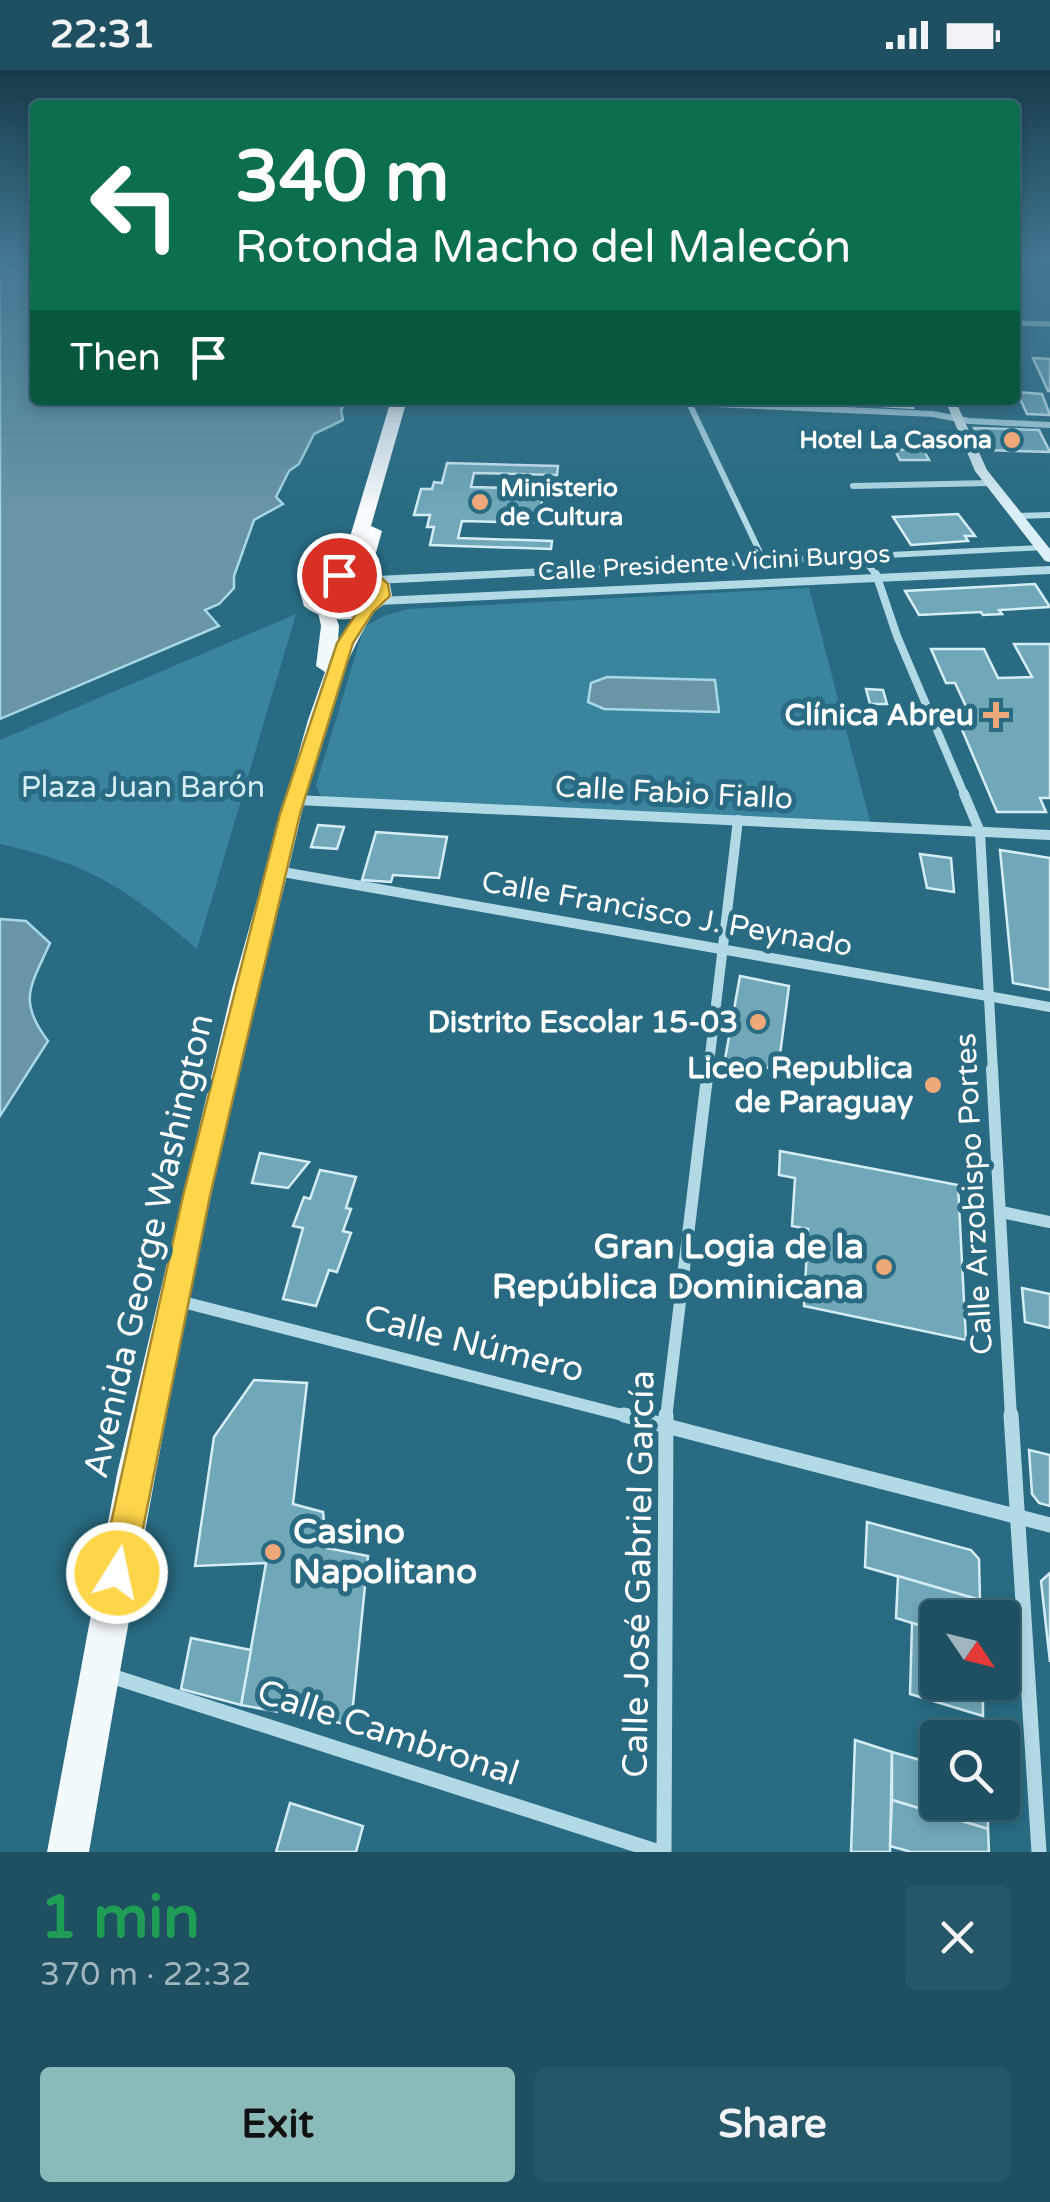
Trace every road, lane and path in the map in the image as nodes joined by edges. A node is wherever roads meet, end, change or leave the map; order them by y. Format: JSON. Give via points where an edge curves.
{"nodes":[{"id":1,"x":398,"y":405,"type":"edge"},
{"id":2,"x":409,"y":405,"type":"edge"},
{"id":3,"x":689,"y":405,"type":"edge"},
{"id":4,"x":738,"y":405,"type":"edge"},
{"id":5,"x":951,"y":405,"type":"edge"},
{"id":6,"x":955,"y":418,"type":"junction"},
{"id":7,"x":1050,"y":425,"type":"edge"},
{"id":8,"x":990,"y":483,"type":"junction"},
{"id":9,"x":853,"y":486,"type":"dead end"},
{"id":10,"x":1050,"y":515,"type":"edge"},
{"id":11,"x":1014,"y":516,"type":"junction"},
{"id":12,"x":1045,"y":553,"type":"edge"},
{"id":13,"x":862,"y":558,"type":"junction"},
{"id":14,"x":765,"y":563,"type":"junction"},
{"id":15,"x":1050,"y":570,"type":"edge"},
{"id":16,"x":333,"y":576,"type":"junction"},
{"id":17,"x":878,"y":577,"type":"junction"},
{"id":18,"x":373,"y":592,"type":"junction"},
{"id":19,"x":327,"y":612,"type":"junction"},
{"id":20,"x":318,"y":720,"type":"junction"},
{"id":21,"x":296,"y":800,"type":"junction"},
{"id":22,"x":738,"y":820,"type":"junction"},
{"id":23,"x":980,"y":832,"type":"junction"},
{"id":24,"x":1050,"y":835,"type":"edge"},
{"id":25,"x":276,"y":871,"type":"junction"},
{"id":26,"x":723,"y":949,"type":"junction"},
{"id":27,"x":987,"y":996,"type":"junction"},
{"id":28,"x":1050,"y":1007,"type":"edge"},
{"id":29,"x":1001,"y":1212,"type":"junction"},
{"id":30,"x":1050,"y":1222,"type":"edge"},
{"id":31,"x":173,"y":1300,"type":"junction"},
{"id":32,"x":665,"y":1423,"type":"junction"},
{"id":33,"x":1016,"y":1516,"type":"junction"},
{"id":34,"x":1050,"y":1525,"type":"edge"},
{"id":35,"x":98,"y":1672,"type":"junction"},
{"id":36,"x":68,"y":1852,"type":"edge"},
{"id":37,"x":662,"y":1852,"type":"edge"},
{"id":38,"x":1039,"y":1852,"type":"edge"}],
"edges":[{"from":1,"to":16,"type":"highway","via":[[356,547]]},
{"from":2,"to":18,"type":"highway","name":"Avenida George Washington","via":[[366,556]]},
{"from":3,"to":14,"type":"street"},
{"from":4,"to":6,"type":"street"},
{"from":5,"to":6,"type":"main road"},
{"from":6,"to":7,"type":"street"},
{"from":6,"to":8,"type":"main road"},
{"from":8,"to":9,"type":"street"},
{"from":8,"to":11,"type":"main road"},
{"from":10,"to":11,"type":"street"},
{"from":11,"to":12,"type":"main road"},
{"from":12,"to":13,"type":"street","name":"Calle Presidente Vicini Burgos"},
{"from":13,"to":14,"type":"street","name":"Calle Presidente Vicini Burgos"},
{"from":13,"to":17,"type":"street","name":"Calle Arzobispo Portes"},
{"from":14,"to":18,"type":"street","name":"Calle Presidente Vicini Burgos"},
{"from":15,"to":17,"type":"street","name":"Calle Presidente Vicini Burgos"},
{"from":16,"to":18,"type":"highway","via":[[353,574]]},
{"from":16,"to":19,"type":"highway","via":[[310,592],[314,606]]},
{"from":17,"to":18,"type":"street","name":"Calle Presidente Vicini Burgos"},
{"from":17,"to":23,"type":"street","name":"Calle Arzobispo Portes"},
{"from":18,"to":19,"type":"highway","via":[[350,614]]},
{"from":18,"to":20,"type":"main road","name":"Avenida George Washington","via":[[345,643]]},
{"from":19,"to":20,"type":"main road","name":"Avenida George Washington"},
{"from":20,"to":21,"type":"main road","name":"Avenida George Washington"},
{"from":21,"to":22,"type":"street","name":"Calle Fabio Fiallo"},
{"from":21,"to":25,"type":"main road","name":"Avenida George Washington"},
{"from":22,"to":23,"type":"street","name":"Calle Fabio Fiallo"},
{"from":22,"to":26,"type":"street","name":"Calle José Gabriel García"},
{"from":23,"to":24,"type":"street","name":"Calle Fabio Fiallo"},
{"from":23,"to":27,"type":"street","name":"Calle Arzobispo Portes"},
{"from":25,"to":26,"type":"street","name":"Calle Francisco J. Peynado"},
{"from":25,"to":31,"type":"main road","name":"Avenida George Washington"},
{"from":26,"to":27,"type":"street","name":"Calle Francisco J. Peynado"},
{"from":26,"to":32,"type":"street","name":"Calle José Gabriel García"},
{"from":27,"to":28,"type":"street","name":"Calle Francisco J. Peynado"},
{"from":27,"to":29,"type":"street","name":"Calle Arzobispo Portes"},
{"from":29,"to":30,"type":"street"},
{"from":29,"to":33,"type":"street","name":"Calle Arzobispo Portes"},
{"from":31,"to":32,"type":"street","name":"Calle Número"},
{"from":31,"to":35,"type":"main road","name":"Avenida George Washington"},
{"from":32,"to":33,"type":"street","name":"Calle Número"},
{"from":32,"to":37,"type":"street","name":"Calle José Gabriel García"},
{"from":33,"to":34,"type":"street","name":"Calle Número"},
{"from":33,"to":38,"type":"street","name":"Calle Arzobispo Portes"},
{"from":35,"to":36,"type":"main road","name":"Avenida George Washington"},
{"from":35,"to":37,"type":"street","name":"Calle Cambronal"}]}
